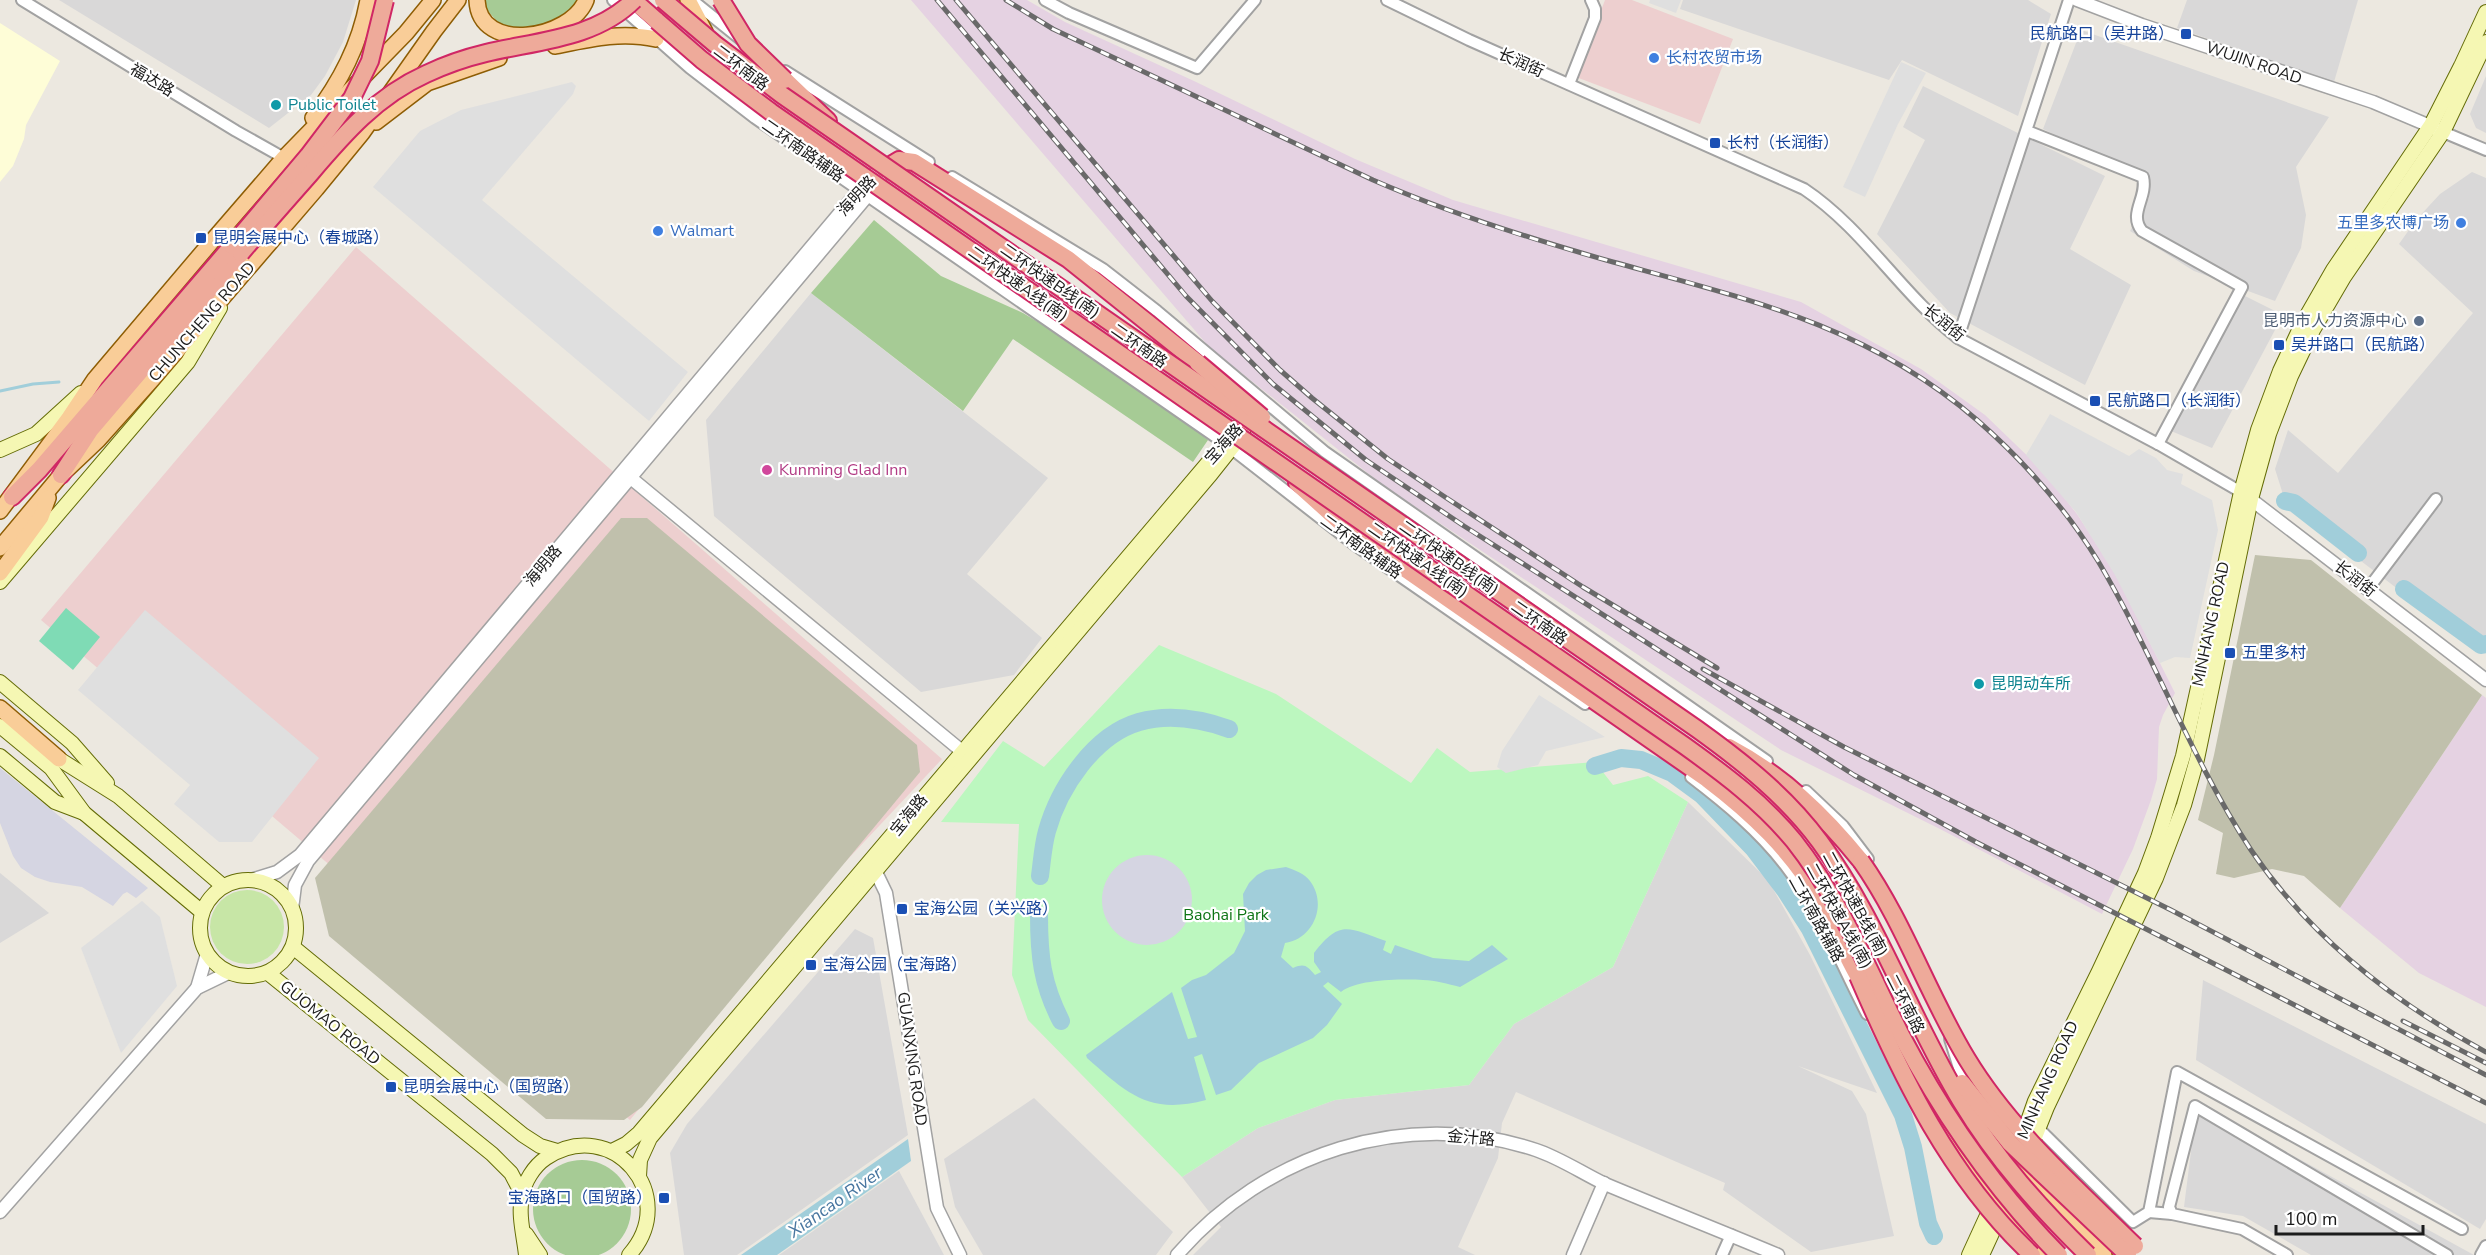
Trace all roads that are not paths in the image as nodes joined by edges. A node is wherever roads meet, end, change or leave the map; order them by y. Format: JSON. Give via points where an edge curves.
{"nodes":[{"id":1,"x":22,"y":0,"type":"edge"},
{"id":2,"x":369,"y":0,"type":"edge"},
{"id":3,"x":386,"y":0,"type":"edge"},
{"id":4,"x":433,"y":0,"type":"edge"},
{"id":5,"x":458,"y":0,"type":"edge"},
{"id":6,"x":477,"y":0,"type":"edge"},
{"id":7,"x":586,"y":0,"type":"edge"},
{"id":8,"x":613,"y":0,"type":"edge"},
{"id":9,"x":635,"y":0,"type":"edge"},
{"id":10,"x":661,"y":0,"type":"edge"},
{"id":11,"x":690,"y":0,"type":"edge"},
{"id":12,"x":721,"y":0,"type":"edge"},
{"id":13,"x":1045,"y":0,"type":"edge"},
{"id":14,"x":1254,"y":0,"type":"edge"},
{"id":15,"x":1387,"y":0,"type":"edge"},
{"id":16,"x":1591,"y":0,"type":"edge"},
{"id":17,"x":2069,"y":0,"type":"edge"},
{"id":18,"x":2077,"y":0,"type":"edge"},
{"id":19,"x":2486,"y":12,"type":"edge"},
{"id":20,"x":656,"y":39,"type":"junction"},
{"id":21,"x":2486,"y":42,"type":"edge"},
{"id":22,"x":736,"y":64,"type":"junction"},
{"id":23,"x":1569,"y":84,"type":"junction"},
{"id":24,"x":2437,"y":128,"type":"junction"},
{"id":25,"x":2027,"y":131,"type":"junction"},
{"id":26,"x":904,"y":146,"type":"junction"},
{"id":27,"x":2486,"y":150,"type":"edge"},
{"id":28,"x":284,"y":158,"type":"junction"},
{"id":29,"x":877,"y":172,"type":"junction"},
{"id":30,"x":320,"y":185,"type":"junction"},
{"id":31,"x":864,"y":194,"type":"junction"},
{"id":32,"x":237,"y":249,"type":"junction"},
{"id":33,"x":229,"y":292,"type":"junction"},
{"id":34,"x":1958,"y":338,"type":"junction"},
{"id":35,"x":95,"y":379,"type":"junction"},
{"id":36,"x":1262,"y":400,"type":"junction"},
{"id":37,"x":1236,"y":435,"type":"junction"},
{"id":38,"x":2158,"y":444,"type":"junction"},
{"id":39,"x":0,"y":450,"type":"edge"},
{"id":40,"x":627,"y":475,"type":"junction"},
{"id":41,"x":57,"y":480,"type":"junction"},
{"id":42,"x":1356,"y":493,"type":"junction"},
{"id":43,"x":2246,"y":495,"type":"junction"},
{"id":44,"x":12,"y":497,"type":"junction"},
{"id":45,"x":2436,"y":499,"type":"dead end"},
{"id":46,"x":0,"y":511,"type":"edge"},
{"id":47,"x":0,"y":548,"type":"edge"},
{"id":48,"x":0,"y":573,"type":"edge"},
{"id":49,"x":0,"y":582,"type":"edge"},
{"id":50,"x":2368,"y":589,"type":"junction"},
{"id":51,"x":2486,"y":678,"type":"edge"},
{"id":52,"x":0,"y":682,"type":"edge"},
{"id":53,"x":0,"y":708,"type":"edge"},
{"id":54,"x":1665,"y":710,"type":"junction"},
{"id":55,"x":1622,"y":721,"type":"junction"},
{"id":56,"x":0,"y":726,"type":"edge"},
{"id":57,"x":966,"y":754,"type":"junction"},
{"id":58,"x":0,"y":756,"type":"edge"},
{"id":59,"x":59,"y":759,"type":"joint"},
{"id":60,"x":1732,"y":781,"type":"junction"},
{"id":61,"x":118,"y":796,"type":"junction"},
{"id":62,"x":84,"y":813,"type":"junction"},
{"id":63,"x":1804,"y":855,"type":"junction"},
{"id":64,"x":1832,"y":859,"type":"junction"},
{"id":65,"x":873,"y":867,"type":"junction"},
{"id":66,"x":251,"y":880,"type":"junction"},
{"id":67,"x":223,"y":886,"type":"junction"},
{"id":68,"x":292,"y":909,"type":"junction"},
{"id":69,"x":202,"y":912,"type":"junction"},
{"id":70,"x":293,"y":947,"type":"junction"},
{"id":71,"x":207,"y":954,"type":"junction"},
{"id":72,"x":228,"y":973,"type":"junction"},
{"id":73,"x":268,"y":973,"type":"junction"},
{"id":74,"x":1858,"y":976,"type":"junction"},
{"id":75,"x":197,"y":988,"type":"junction"},
{"id":76,"x":2039,"y":1129,"type":"junction"},
{"id":77,"x":557,"y":1151,"type":"junction"},
{"id":78,"x":612,"y":1151,"type":"junction"},
{"id":79,"x":2017,"y":1164,"type":"junction"},
{"id":80,"x":639,"y":1176,"type":"junction"},
{"id":81,"x":1604,"y":1183,"type":"junction"},
{"id":82,"x":522,"y":1194,"type":"junction"},
{"id":83,"x":1998,"y":1204,"type":"junction"},
{"id":84,"x":0,"y":1212,"type":"edge"},
{"id":85,"x":2149,"y":1212,"type":"junction"},
{"id":86,"x":2172,"y":1214,"type":"junction"},
{"id":87,"x":2462,"y":1229,"type":"dead end"},
{"id":88,"x":524,"y":1230,"type":"junction"},
{"id":89,"x":1731,"y":1235,"type":"junction"},
{"id":90,"x":2486,"y":1246,"type":"edge"},
{"id":91,"x":636,"y":1252,"type":"edge"},
{"id":92,"x":526,"y":1255,"type":"edge"},
{"id":93,"x":540,"y":1255,"type":"edge"},
{"id":94,"x":960,"y":1255,"type":"edge"},
{"id":95,"x":1177,"y":1255,"type":"edge"},
{"id":96,"x":1573,"y":1255,"type":"edge"},
{"id":97,"x":1722,"y":1255,"type":"edge"},
{"id":98,"x":1778,"y":1255,"type":"edge"},
{"id":99,"x":1969,"y":1255,"type":"edge"},
{"id":100,"x":1982,"y":1255,"type":"edge"},
{"id":101,"x":2032,"y":1255,"type":"edge"},
{"id":102,"x":2046,"y":1255,"type":"edge"},
{"id":103,"x":2059,"y":1255,"type":"edge"},
{"id":104,"x":2088,"y":1255,"type":"edge"},
{"id":105,"x":2104,"y":1255,"type":"edge"},
{"id":106,"x":2128,"y":1255,"type":"edge"},
{"id":107,"x":2144,"y":1255,"type":"edge"},
{"id":108,"x":2287,"y":1255,"type":"edge"},
{"id":109,"x":2446,"y":1255,"type":"edge"},
{"id":110,"x":2481,"y":1255,"type":"edge"}],
"edges":[{"from":1,"to":28,"type":"street","name":"福达路"},
{"from":2,"to":28,"type":"main road","via":[[345,69]]},
{"from":3,"to":32,"type":"highway","bridge":true,"via":[[370,61],[352,98]]},
{"from":4,"to":28,"type":"main road"},
{"from":5,"to":30,"type":"main road","name":"CHUNCHENG ROAD"},
{"from":6,"to":7,"type":"main road","via":[[486,26],[499,33],[519,35],[564,24],[580,12]]},
{"from":8,"to":20,"type":"street","name":"二环南路辅路"},
{"from":9,"to":29,"type":"main road","name":"二环南路","via":[[750,93]]},
{"from":9,"to":32,"type":"highway","bridge":true,"via":[[582,31],[460,60],[393,93],[349,128]]},
{"from":9,"to":60,"type":"highway","name":"二环快速A线(南)","bridge":true,"via":[[702,60],[771,112]]},
{"from":10,"to":22,"type":"main road","name":"二环南路"},
{"from":10,"to":29,"type":"highway","name":"二环快速B线(南)","bridge":true},
{"from":11,"to":22,"type":"main road","via":[[705,32]]},
{"from":11,"to":26,"type":"street","via":[[775,65]]},
{"from":12,"to":29,"type":"highway","bridge":true,"via":[[739,32],[759,56]]},
{"from":13,"to":14,"type":"street","via":[[1197,68]]},
{"from":15,"to":23,"type":"street","name":"长润街"},
{"from":16,"to":23,"type":"street","via":[[1594,18]]},
{"from":17,"to":25,"type":"street"},
{"from":18,"to":24,"type":"street","name":"WUJIN ROAD","via":[[2373,102]]},
{"from":19,"to":24,"type":"main road","name":"MINHANG ROAD"},
{"from":20,"to":30,"type":"main road","via":[[632,35],[595,38],[504,57],[444,75],[379,119]]},
{"from":20,"to":31,"type":"street","name":"二环南路辅路","via":[[755,118]]},
{"from":21,"to":24,"type":"main road","name":"MINHANG ROAD"},
{"from":22,"to":29,"type":"main road","name":"二环南路"},
{"from":23,"to":34,"type":"street","name":"长润街","via":[[1804,189],[1837,215],[1937,321]]},
{"from":24,"to":27,"type":"street"},
{"from":24,"to":43,"type":"main road","name":"MINHANG ROAD","via":[[2333,270],[2302,324],[2258,430]]},
{"from":25,"to":34,"type":"street"},
{"from":25,"to":38,"type":"street","via":[[2143,177],[2145,185],[2136,215],[2142,231],[2242,287]]},
{"from":26,"to":29,"type":"street"},
{"from":26,"to":36,"type":"street","via":[[1103,269]]},
{"from":28,"to":35,"type":"main road"},
{"from":29,"to":31,"type":"street","name":"海明路"},
{"from":29,"to":37,"type":"main road","name":"二环南路"},
{"from":29,"to":42,"type":"highway","name":"二环快速B线(南)","bridge":true},
{"from":29,"to":42,"type":"highway","bridge":true,"via":[[906,159],[1052,248]]},
{"from":30,"to":33,"type":"main road","name":"CHUNCHENG ROAD"},
{"from":31,"to":37,"type":"street","name":"二环南路辅路"},
{"from":31,"to":40,"type":"street","name":"海明路"},
{"from":32,"to":41,"type":"highway","via":[[91,429]]},
{"from":32,"to":44,"type":"highway"},
{"from":33,"to":41,"type":"main road","name":"CHUNCHENG ROAD","via":[[98,440]]},
{"from":33,"to":49,"type":"main road","via":[[188,362]]},
{"from":34,"to":38,"type":"street","name":"长润街"},
{"from":35,"to":39,"type":"main road","via":[[36,434]]},
{"from":35,"to":44,"type":"main road"},
{"from":36,"to":37,"type":"street"},
{"from":36,"to":79,"type":"street","via":[[1350,470],[1724,730],[1827,810],[1858,844],[1901,914],[1930,978],[1971,1101],[1994,1138]]},
{"from":37,"to":54,"type":"main road","name":"二环南路"},
{"from":37,"to":55,"type":"highway","via":[[1275,461],[1363,541]]},
{"from":37,"to":57,"type":"main road","name":"宝海路"},
{"from":37,"to":83,"type":"street","name":"二环南路辅路","via":[[1355,544],[1688,775],[1760,836],[1786,865],[1811,904],[1905,1082],[1946,1141]]},
{"from":37,"to":83,"type":"main road","name":"二环南路","via":[[1687,743],[1769,809],[1801,846],[1832,892],[1868,960],[1939,1118]]},
{"from":38,"to":43,"type":"street","name":"长润街"},
{"from":40,"to":57,"type":"street"},
{"from":40,"to":66,"type":"street","name":"海明路","via":[[300,855],[277,872]]},
{"from":40,"to":68,"type":"street","name":"海明路","via":[[308,861],[296,885]]},
{"from":41,"to":47,"type":"main road","name":"CHUNCHENG ROAD"},
{"from":41,"to":48,"type":"main road","via":[[41,517]]},
{"from":42,"to":64,"type":"highway","name":"二环快速B线(南)","bridge":true,"via":[[1722,748],[1781,797]]},
{"from":43,"to":50,"type":"street","name":"长润街"},
{"from":43,"to":76,"type":"main road","name":"MINHANG ROAD","via":[[2197,759],[2184,805],[2156,878]]},
{"from":43,"to":79,"type":"main road","name":"MINHANG ROAD","via":[[2183,756],[2158,838],[2104,961],[2035,1101]]},
{"from":44,"to":46,"type":"main road"},
{"from":45,"to":50,"type":"street"},
{"from":50,"to":51,"type":"street","name":"长润街"},
{"from":52,"to":61,"type":"main road","via":[[72,743]]},
{"from":53,"to":59,"type":"main road"},
{"from":54,"to":79,"type":"main road","name":"二环南路","via":[[1756,778],[1813,837],[1849,893],[1948,1082]]},
{"from":54,"to":107,"type":"highway","bridge":true,"via":[[1770,771],[1824,818],[1861,861],[1881,893],[1947,1024],[1983,1084],[2032,1142]]},
{"from":55,"to":60,"type":"highway","bridge":true,"via":[[1699,759]]},
{"from":55,"to":74,"type":"highway","via":[[1722,790],[1777,840],[1820,899]]},
{"from":56,"to":62,"type":"main road","via":[[51,768]]},
{"from":57,"to":65,"type":"main road","name":"宝海路"},
{"from":58,"to":62,"type":"main road","via":[[55,802]]},
{"from":59,"to":61,"type":"main road"},
{"from":60,"to":63,"type":"highway","name":"二环快速A线(南)","bridge":true,"via":[[1781,826]]},
{"from":61,"to":67,"type":"main road"},
{"from":62,"to":69,"type":"main road"},
{"from":63,"to":74,"type":"highway","bridge":true,"via":[[1829,896]]},
{"from":63,"to":103,"type":"highway","name":"二环快速A线(南)","bridge":true,"via":[[1834,902],[1960,1138],[1997,1187]]},
{"from":64,"to":104,"type":"highway","name":"二环快速B线(南)","bridge":true,"via":[[1937,1059],[1977,1126],[2032,1197]]},
{"from":64,"to":106,"type":"highway","bridge":true,"via":[[1874,924],[1933,1037],[1971,1096],[2032,1165]]},
{"from":65,"to":78,"type":"main road","name":"宝海路","via":[[639,1133]]},
{"from":65,"to":80,"type":"main road","name":"宝海路","via":[[650,1138],[640,1160]]},
{"from":65,"to":94,"type":"street","name":"GUANXING ROAD","via":[[886,893],[896,945],[937,1208]]},
{"from":66,"to":67,"type":"main road"},
{"from":66,"to":68,"type":"main road","via":[[278,890]]},
{"from":67,"to":69,"type":"main road","via":[[210,897]]},
{"from":68,"to":70,"type":"main road","via":[[296,932]]},
{"from":69,"to":71,"type":"main road","via":[[199,926]]},
{"from":70,"to":73,"type":"main road","via":[[283,962]]},
{"from":70,"to":77,"type":"main road","via":[[523,1135]]},
{"from":71,"to":72,"type":"main road"},
{"from":71,"to":75,"type":"street"},
{"from":72,"to":73,"type":"main road","via":[[242,977]]},
{"from":72,"to":75,"type":"street"},
{"from":73,"to":82,"type":"main road","name":"GUOMAO ROAD","via":[[492,1154]]},
{"from":74,"to":101,"type":"highway","bridge":true,"via":[[1899,1070],[1937,1138],[1980,1197]]},
{"from":75,"to":84,"type":"street"},
{"from":76,"to":79,"type":"main road","name":"MINHANG ROAD"},
{"from":76,"to":85,"type":"street","via":[[2133,1222]]},
{"from":77,"to":78,"type":"main road","via":[[594,1146]]},
{"from":77,"to":82,"type":"main road","via":[[541,1161]]},
{"from":78,"to":80,"type":"main road"},
{"from":79,"to":83,"type":"main road","name":"MINHANG ROAD"},
{"from":79,"to":105,"type":"main road","name":"二环南路"},
{"from":80,"to":91,"type":"main road","via":[[648,1211]]},
{"from":81,"to":89,"type":"street","name":"金汁路"},
{"from":81,"to":95,"type":"street","name":"金汁路","via":[[1537,1150],[1501,1141],[1430,1135],[1363,1142],[1304,1160],[1272,1176],[1235,1200],[1199,1230]]},
{"from":81,"to":96,"type":"street"},
{"from":82,"to":88,"type":"main road"},
{"from":83,"to":99,"type":"main road","name":"MINHANG ROAD"},
{"from":83,"to":100,"type":"main road","name":"MINHANG ROAD"},
{"from":83,"to":102,"type":"main road","name":"二环南路"},
{"from":85,"to":86,"type":"street"},
{"from":85,"to":87,"type":"street","via":[[2177,1072]]},
{"from":86,"to":108,"type":"street","via":[[2242,1229]]},
{"from":86,"to":109,"type":"street","via":[[2169,1207],[2195,1106]]},
{"from":88,"to":92,"type":"main road"},
{"from":88,"to":93,"type":"main road"},
{"from":89,"to":97,"type":"street"},
{"from":89,"to":98,"type":"street","name":"金汁路"},
{"from":90,"to":110,"type":"street"}]}
